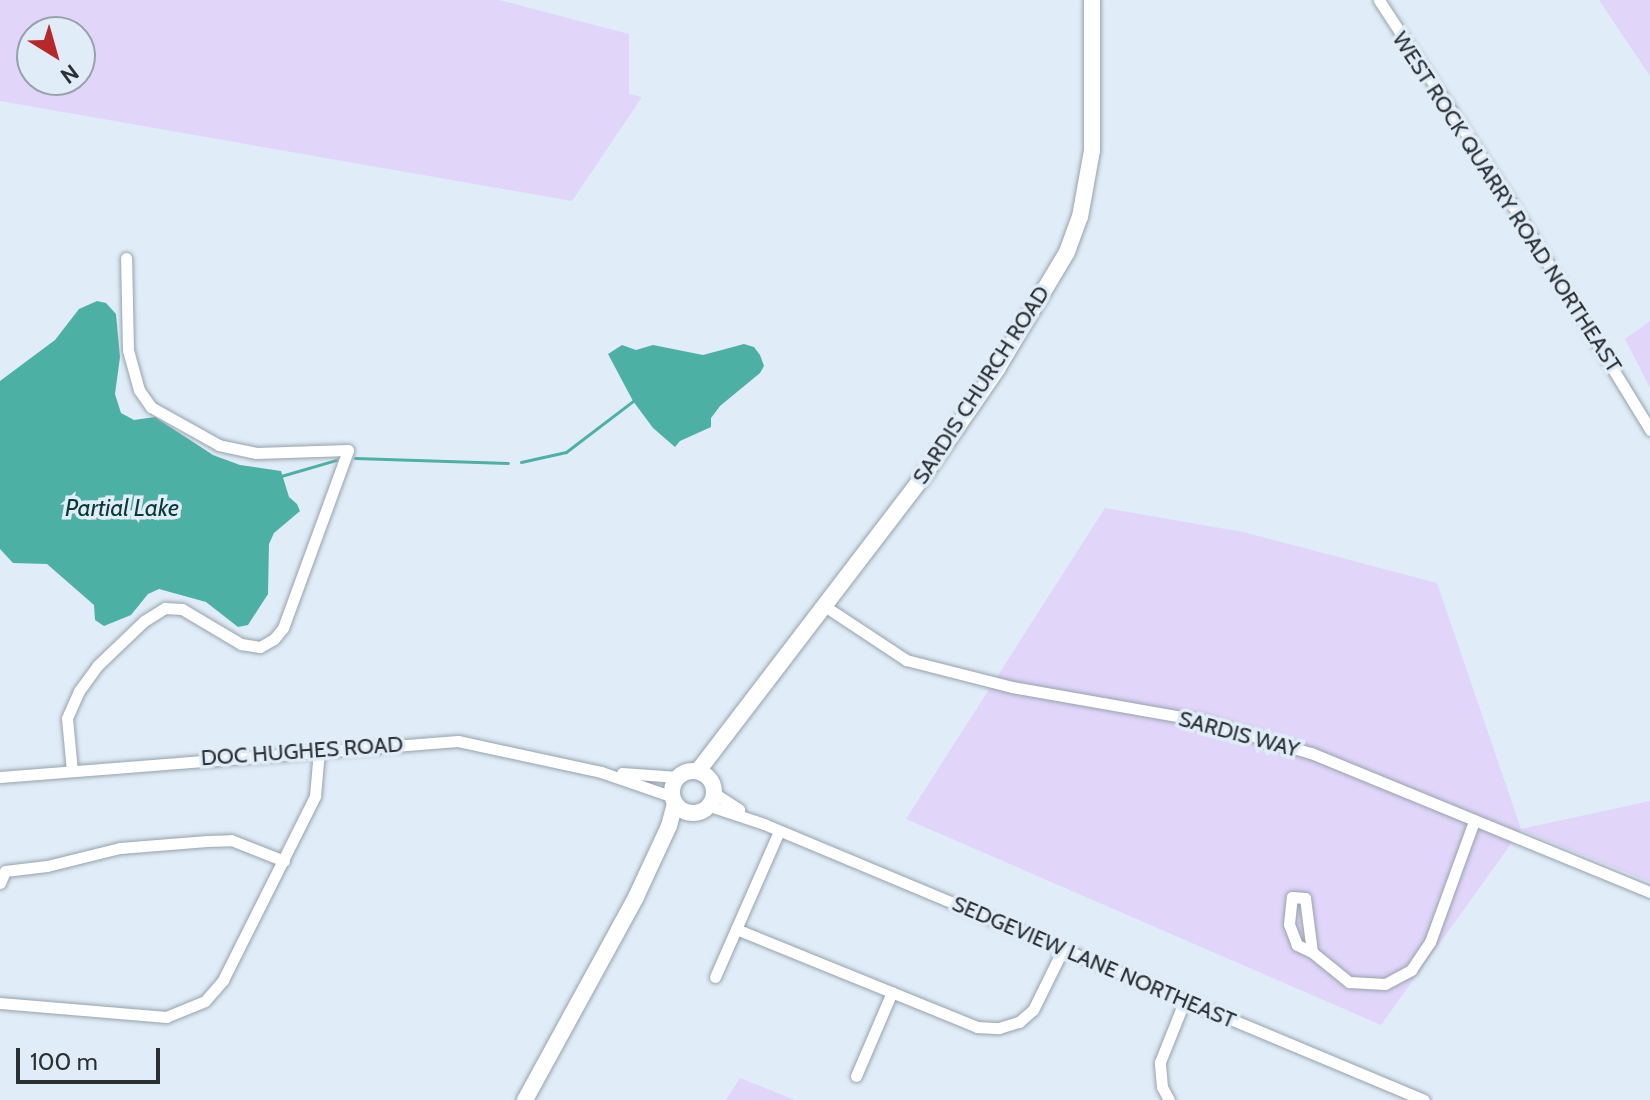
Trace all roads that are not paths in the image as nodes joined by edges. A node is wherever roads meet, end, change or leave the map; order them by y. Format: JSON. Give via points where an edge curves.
{"nodes":[{"id":1,"x":1092,"y":0,"type":"edge"},
{"id":2,"x":1372,"y":0,"type":"edge"},
{"id":3,"x":1379,"y":0,"type":"edge"},
{"id":4,"x":1388,"y":17,"type":"junction"},
{"id":5,"x":126,"y":258,"type":"dead end"},
{"id":6,"x":1650,"y":430,"type":"edge"},
{"id":7,"x":823,"y":605,"type":"junction"},
{"id":8,"x":319,"y":750,"type":"junction"},
{"id":9,"x":72,"y":771,"type":"junction"},
{"id":10,"x":601,"y":772,"type":"junction"},
{"id":11,"x":0,"y":777,"type":"edge"},
{"id":12,"x":678,"y":777,"type":"junction"},
{"id":13,"x":708,"y":787,"type":"junction"},
{"id":14,"x":674,"y":800,"type":"junction"},
{"id":15,"x":692,"y":813,"type":"junction"},
{"id":16,"x":1474,"y":821,"type":"junction"},
{"id":17,"x":779,"y":831,"type":"junction"},
{"id":18,"x":284,"y":861,"type":"junction"},
{"id":19,"x":0,"y":883,"type":"edge"},
{"id":20,"x":1650,"y":892,"type":"edge"},
{"id":21,"x":636,"y":897,"type":"junction"},
{"id":22,"x":736,"y":929,"type":"junction"},
{"id":23,"x":1063,"y":949,"type":"junction"},
{"id":24,"x":1312,"y":952,"type":"dead end"},
{"id":25,"x":715,"y":977,"type":"dead end"},
{"id":26,"x":892,"y":992,"type":"junction"},
{"id":27,"x":1184,"y":1002,"type":"junction"},
{"id":28,"x":0,"y":1003,"type":"edge"},
{"id":29,"x":856,"y":1076,"type":"dead end"},
{"id":30,"x":525,"y":1100,"type":"edge"},
{"id":31,"x":1169,"y":1100,"type":"edge"},
{"id":32,"x":1424,"y":1100,"type":"edge"}],
"edges":[{"from":1,"to":7,"type":"street","name":"SARDIS CHURCH ROAD","via":[[1092,150],[1080,217],[1067,252],[936,458]]},
{"from":2,"to":4,"type":"street","name":"WEST ROCK QUARRY ROAD NORTHEAST"},
{"from":3,"to":4,"type":"street","name":"WEST ROCK QUARRY ROAD NORTHEAST"},
{"from":4,"to":6,"type":"street","name":"WEST ROCK QUARRY ROAD NORTHEAST","via":[[1513,205]]},
{"from":5,"to":9,"type":"street","via":[[128,350],[139,390],[151,407],[219,445],[243,450],[348,450],[283,628],[274,639],[260,647],[241,644],[182,609],[165,608],[144,621],[79,691],[67,718]]},
{"from":7,"to":13,"type":"street","name":"SARDIS CHURCH ROAD","via":[[739,721]]},
{"from":7,"to":16,"type":"street","name":"SARDIS WAY","via":[[906,660],[936,670],[1204,721],[1311,753]]},
{"from":8,"to":9,"type":"street","name":"DOC HUGHES ROAD"},
{"from":8,"to":10,"type":"street","name":"DOC HUGHES ROAD","via":[[458,741]]},
{"from":8,"to":18,"type":"street","via":[[315,796]]},
{"from":9,"to":11,"type":"street","name":"DOC HUGHES ROAD"},
{"from":10,"to":12,"type":"street","name":"DOC HUGHES ROAD"},
{"from":10,"to":14,"type":"street","name":"DOC HUGHES ROAD"},
{"from":12,"to":13,"type":"street"},
{"from":12,"to":14,"type":"street"},
{"from":13,"to":15,"type":"street"},
{"from":13,"to":17,"type":"street","name":"SEDGEVIEW LANE NORTHEAST"},
{"from":14,"to":15,"type":"street"},
{"from":14,"to":21,"type":"street"},
{"from":15,"to":21,"type":"street"},
{"from":16,"to":20,"type":"street","name":"SARDIS WAY"},
{"from":16,"to":24,"type":"street","via":[[1430,942],[1411,970],[1385,984],[1349,982]]},
{"from":17,"to":22,"type":"street"},
{"from":17,"to":23,"type":"street","name":"SEDGEVIEW LANE NORTHEAST"},
{"from":18,"to":19,"type":"street","via":[[231,840],[207,841],[120,848],[5,871]]},
{"from":18,"to":28,"type":"street","via":[[223,980],[205,1001],[166,1017]]},
{"from":21,"to":30,"type":"street"},
{"from":22,"to":25,"type":"street"},
{"from":22,"to":26,"type":"street"},
{"from":23,"to":26,"type":"street","via":[[1033,1010],[1019,1022],[999,1028],[977,1027]]},
{"from":23,"to":27,"type":"street","name":"SEDGEVIEW LANE NORTHEAST"},
{"from":26,"to":29,"type":"street"},
{"from":27,"to":31,"type":"street","via":[[1160,1062]]},
{"from":27,"to":32,"type":"street","name":"SEDGEVIEW LANE NORTHEAST"}]}
